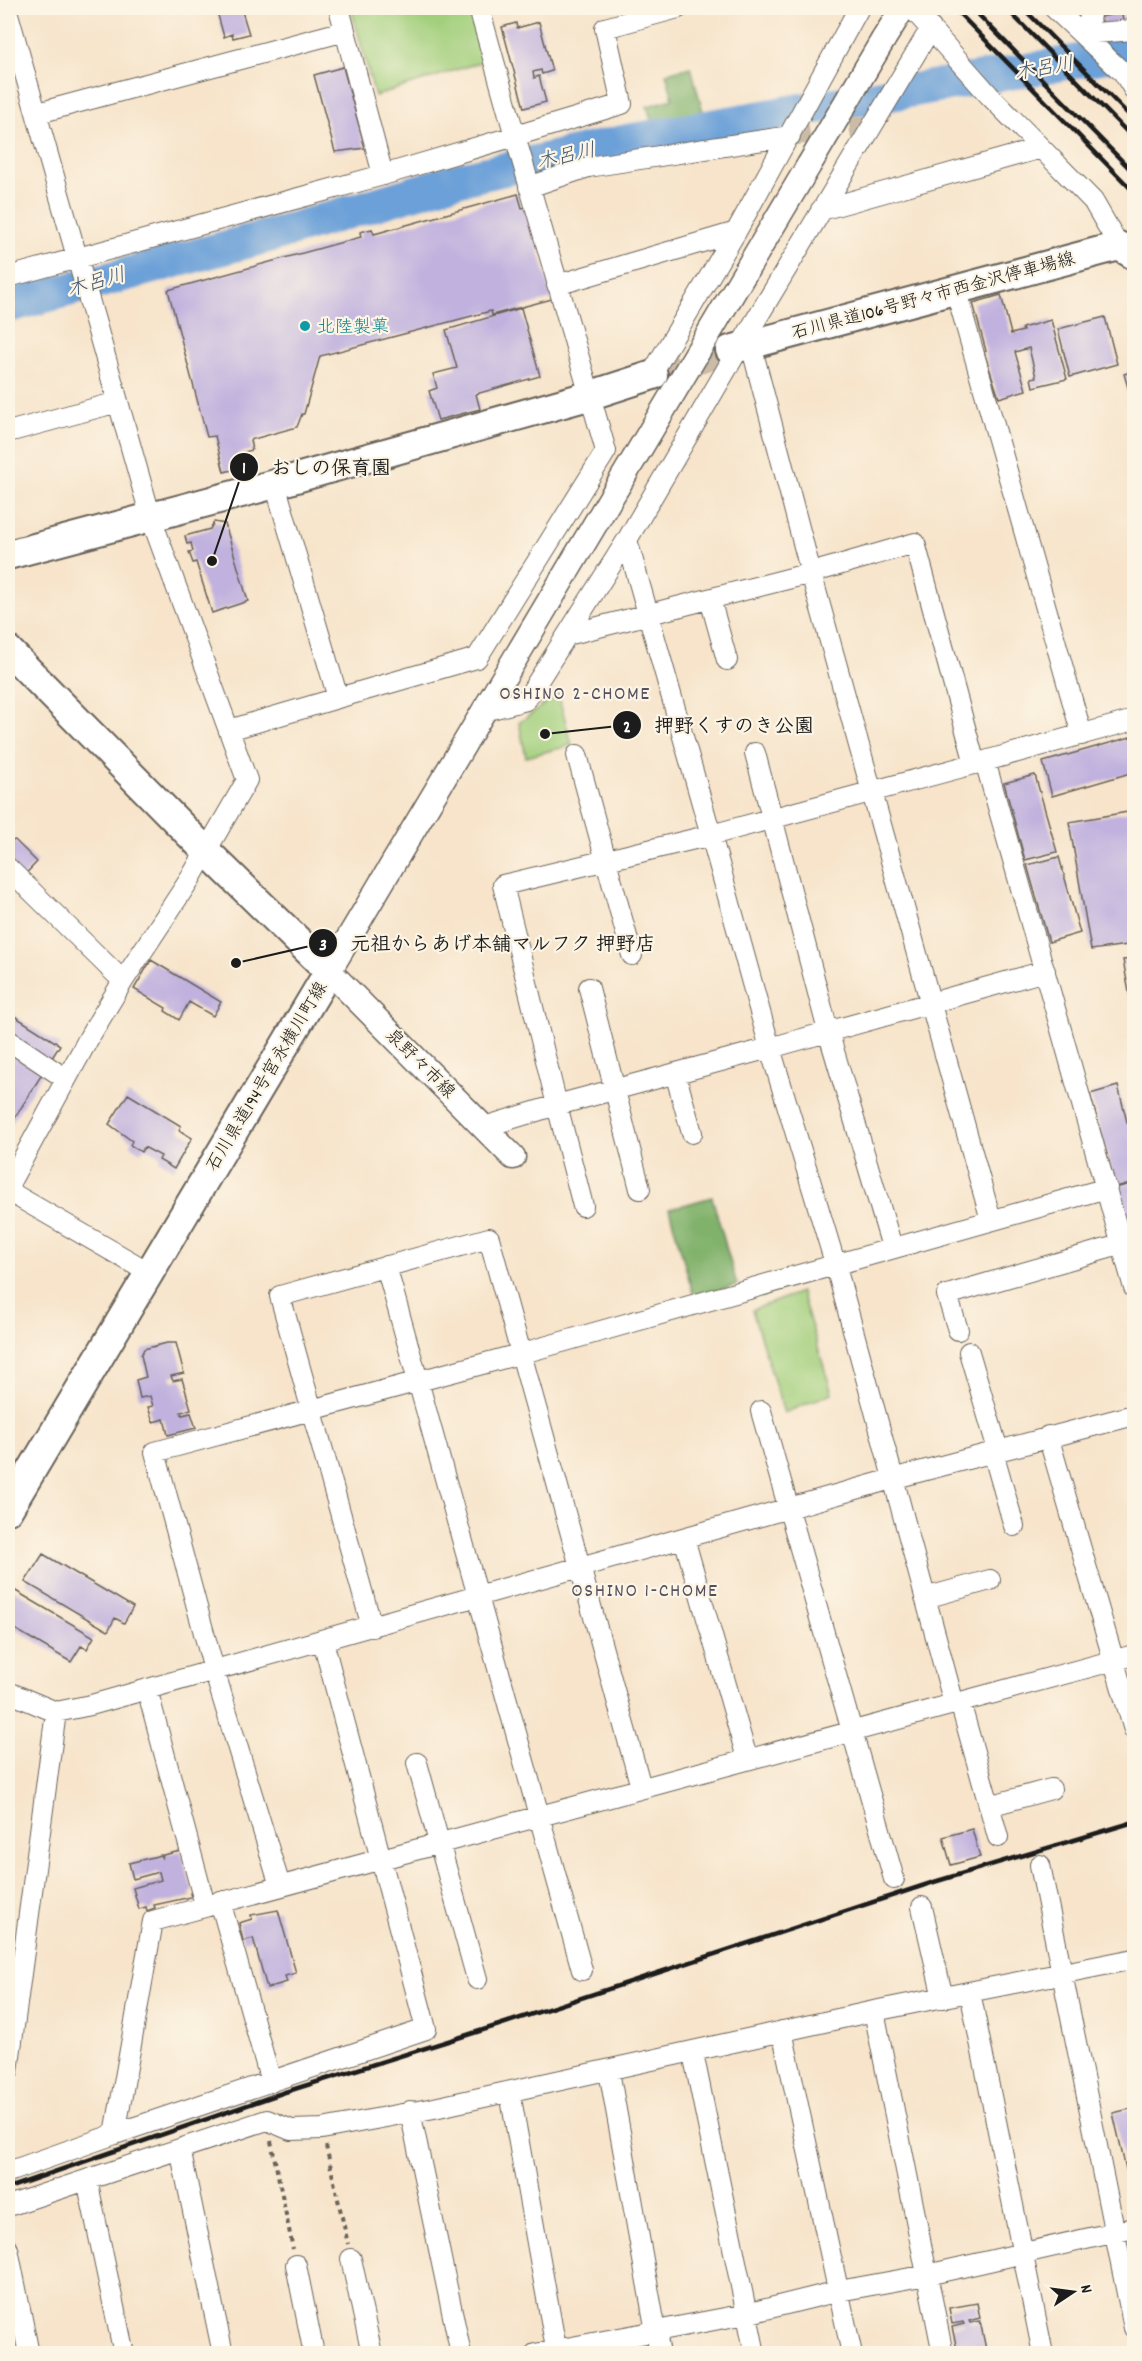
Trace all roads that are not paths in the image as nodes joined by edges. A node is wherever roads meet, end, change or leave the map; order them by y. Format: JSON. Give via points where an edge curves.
{"nodes":[{"id":1,"x":339,"y":8,"type":"edge"},
{"id":2,"x":479,"y":8,"type":"edge"},
{"id":3,"x":678,"y":8,"type":"edge"},
{"id":4,"x":859,"y":8,"type":"edge"},
{"id":5,"x":903,"y":8,"type":"edge"},
{"id":6,"x":912,"y":8,"type":"edge"},
{"id":7,"x":1054,"y":8,"type":"edge"},
{"id":8,"x":1091,"y":8,"type":"edge"},
{"id":9,"x":8,"y":14,"type":"edge"},
{"id":10,"x":931,"y":28,"type":"junction"},
{"id":11,"x":1134,"y":30,"type":"edge"},
{"id":12,"x":345,"y":31,"type":"junction"},
{"id":13,"x":1086,"y":36,"type":"junction"},
{"id":14,"x":1125,"y":70,"type":"edge"},
{"id":15,"x":1134,"y":90,"type":"edge"},
{"id":16,"x":38,"y":113,"type":"junction"},
{"id":17,"x":793,"y":132,"type":"junction"},
{"id":18,"x":517,"y":143,"type":"junction"},
{"id":19,"x":1041,"y":148,"type":"junction"},
{"id":20,"x":383,"y":175,"type":"junction"},
{"id":21,"x":528,"y":184,"type":"junction"},
{"id":22,"x":821,"y":210,"type":"junction"},
{"id":23,"x":736,"y":232,"type":"junction"},
{"id":24,"x":1127,"y":251,"type":"edge"},
{"id":25,"x":79,"y":261,"type":"junction"},
{"id":26,"x":8,"y":276,"type":"edge"},
{"id":27,"x":556,"y":285,"type":"junction"},
{"id":28,"x":956,"y":291,"type":"junction"},
{"id":29,"x":740,"y":348,"type":"junction"},
{"id":30,"x":652,"y":375,"type":"joint"},
{"id":31,"x":588,"y":396,"type":"junction"},
{"id":32,"x":118,"y":402,"type":"junction"},
{"id":33,"x":8,"y":432,"type":"edge"},
{"id":34,"x":274,"y":484,"type":"junction"},
{"id":35,"x":151,"y":518,"type":"junction"},
{"id":36,"x":627,"y":540,"type":"junction"},
{"id":37,"x":8,"y":555,"type":"edge"},
{"id":38,"x":811,"y":573,"type":"junction"},
{"id":39,"x":710,"y":599,"type":"junction"},
{"id":40,"x":648,"y":615,"type":"junction"},
{"id":41,"x":567,"y":635,"type":"junction"},
{"id":42,"x":8,"y":650,"type":"edge"},
{"id":43,"x":477,"y":658,"type":"junction"},
{"id":44,"x":727,"y":660,"type":"dead end"},
{"id":45,"x":502,"y":682,"type":"junction"},
{"id":46,"x":338,"y":698,"type":"junction"},
{"id":47,"x":484,"y":711,"type":"junction"},
{"id":48,"x":1134,"y":720,"type":"edge"},
{"id":49,"x":229,"y":730,"type":"junction"},
{"id":50,"x":1082,"y":735,"type":"junction"},
{"id":51,"x":755,"y":753,"type":"dead end"},
{"id":52,"x":577,"y":755,"type":"dead end"},
{"id":53,"x":980,"y":763,"type":"junction"},
{"id":54,"x":871,"y":792,"type":"junction"},
{"id":55,"x":772,"y":819,"type":"junction"},
{"id":56,"x":711,"y":835,"type":"junction"},
{"id":57,"x":205,"y":850,"type":"junction"},
{"id":58,"x":608,"y":860,"type":"junction"},
{"id":59,"x":8,"y":868,"type":"edge"},
{"id":60,"x":632,"y":955,"type":"dead end"},
{"id":61,"x":329,"y":970,"type":"junction"},
{"id":62,"x":1045,"y":971,"type":"junction"},
{"id":63,"x":123,"y":981,"type":"junction"},
{"id":64,"x":589,"y":988,"type":"dead end"},
{"id":65,"x":929,"y":1003,"type":"junction"},
{"id":66,"x":828,"y":1031,"type":"junction"},
{"id":67,"x":8,"y":1040,"type":"edge"},
{"id":68,"x":770,"y":1048,"type":"junction"},
{"id":69,"x":675,"y":1073,"type":"junction"},
{"id":70,"x":66,"y":1079,"type":"junction"},
{"id":71,"x":616,"y":1089,"type":"junction"},
{"id":72,"x":557,"y":1105,"type":"junction"},
{"id":73,"x":484,"y":1127,"type":"junction"},
{"id":74,"x":692,"y":1133,"type":"dead end"},
{"id":75,"x":513,"y":1157,"type":"dead end"},
{"id":76,"x":8,"y":1188,"type":"edge"},
{"id":77,"x":1107,"y":1188,"type":"junction"},
{"id":78,"x":640,"y":1189,"type":"dead end"},
{"id":79,"x":583,"y":1206,"type":"dead end"},
{"id":80,"x":991,"y":1220,"type":"junction"},
{"id":81,"x":1123,"y":1244,"type":"junction"},
{"id":82,"x":892,"y":1247,"type":"junction"},
{"id":83,"x":835,"y":1263,"type":"junction"},
{"id":84,"x":386,"y":1266,"type":"junction"},
{"id":85,"x":150,"y":1273,"type":"junction"},
{"id":86,"x":1134,"y":1288,"type":"edge"},
{"id":87,"x":958,"y":1330,"type":"dead end"},
{"id":88,"x":969,"y":1352,"type":"dead end"},
{"id":89,"x":523,"y":1353,"type":"junction"},
{"id":90,"x":417,"y":1381,"type":"junction"},
{"id":91,"x":310,"y":1410,"type":"junction"},
{"id":92,"x":761,"y":1411,"type":"dead end"},
{"id":93,"x":1134,"y":1415,"type":"edge"},
{"id":94,"x":1048,"y":1436,"type":"junction"},
{"id":95,"x":995,"y":1451,"type":"junction"},
{"id":96,"x":892,"y":1479,"type":"junction"},
{"id":97,"x":789,"y":1508,"type":"junction"},
{"id":98,"x":8,"y":1510,"type":"edge"},
{"id":99,"x":1014,"y":1526,"type":"dead end"},
{"id":100,"x":684,"y":1538,"type":"junction"},
{"id":101,"x":580,"y":1569,"type":"junction"},
{"id":102,"x":990,"y":1580,"type":"dead end"},
{"id":103,"x":479,"y":1597,"type":"junction"},
{"id":104,"x":925,"y":1598,"type":"junction"},
{"id":105,"x":372,"y":1627,"type":"junction"},
{"id":106,"x":323,"y":1641,"type":"junction"},
{"id":107,"x":1134,"y":1655,"type":"edge"},
{"id":108,"x":1114,"y":1661,"type":"junction"},
{"id":109,"x":214,"y":1670,"type":"junction"},
{"id":110,"x":147,"y":1689,"type":"junction"},
{"id":111,"x":8,"y":1692,"type":"edge"},
{"id":112,"x":957,"y":1703,"type":"junction"},
{"id":113,"x":56,"y":1712,"type":"junction"},
{"id":114,"x":1134,"y":1730,"type":"edge"},
{"id":115,"x":851,"y":1731,"type":"junction"},
{"id":116,"x":747,"y":1758,"type":"junction"},
{"id":117,"x":417,"y":1763,"type":"dead end"},
{"id":118,"x":641,"y":1787,"type":"junction"},
{"id":119,"x":1051,"y":1789,"type":"dead end"},
{"id":120,"x":989,"y":1806,"type":"junction"},
{"id":121,"x":538,"y":1815,"type":"junction"},
{"id":122,"x":998,"y":1837,"type":"dead end"},
{"id":123,"x":441,"y":1842,"type":"junction"},
{"id":124,"x":381,"y":1858,"type":"junction"},
{"id":125,"x":1040,"y":1865,"type":"dead end"},
{"id":126,"x":894,"y":1879,"type":"dead end"},
{"id":127,"x":280,"y":1886,"type":"junction"},
{"id":128,"x":213,"y":1903,"type":"junction"},
{"id":129,"x":922,"y":1908,"type":"dead end"},
{"id":130,"x":1134,"y":1959,"type":"edge"},
{"id":131,"x":582,"y":1970,"type":"dead end"},
{"id":132,"x":1061,"y":1974,"type":"junction"},
{"id":133,"x":477,"y":1978,"type":"dead end"},
{"id":134,"x":970,"y":1992,"type":"junction"},
{"id":135,"x":943,"y":1998,"type":"junction"},
{"id":136,"x":874,"y":2011,"type":"junction"},
{"id":137,"x":782,"y":2031,"type":"junction"},
{"id":138,"x":693,"y":2053,"type":"junction"},
{"id":139,"x":8,"y":2071,"type":"edge"},
{"id":140,"x":609,"y":2071,"type":"junction"},
{"id":141,"x":271,"y":2082,"type":"junction"},
{"id":142,"x":510,"y":2093,"type":"junction"},
{"id":143,"x":410,"y":2111,"type":"junction"},
{"id":144,"x":116,"y":2134,"type":"junction"},
{"id":145,"x":180,"y":2149,"type":"junction"},
{"id":146,"x":8,"y":2172,"type":"edge"},
{"id":147,"x":87,"y":2180,"type":"junction"},
{"id":148,"x":8,"y":2206,"type":"edge"},
{"id":149,"x":1134,"y":2228,"type":"edge"},
{"id":150,"x":1115,"y":2233,"type":"junction"},
{"id":151,"x":8,"y":2250,"type":"edge"},
{"id":152,"x":1022,"y":2254,"type":"junction"},
{"id":153,"x":351,"y":2259,"type":"road end"},
{"id":154,"x":296,"y":2265,"type":"road end"},
{"id":155,"x":927,"y":2275,"type":"junction"},
{"id":156,"x":839,"y":2291,"type":"junction"},
{"id":157,"x":746,"y":2314,"type":"junction"},
{"id":158,"x":1134,"y":2328,"type":"edge"},
{"id":159,"x":655,"y":2331,"type":"junction"},
{"id":160,"x":557,"y":2351,"type":"edge"},
{"id":161,"x":29,"y":2354,"type":"edge"},
{"id":162,"x":123,"y":2354,"type":"edge"},
{"id":163,"x":223,"y":2354,"type":"edge"},
{"id":164,"x":314,"y":2354,"type":"edge"},
{"id":165,"x":372,"y":2354,"type":"edge"},
{"id":166,"x":461,"y":2354,"type":"edge"},
{"id":167,"x":535,"y":2354,"type":"edge"},
{"id":168,"x":660,"y":2354,"type":"edge"},
{"id":169,"x":755,"y":2354,"type":"edge"},
{"id":170,"x":852,"y":2354,"type":"edge"},
{"id":171,"x":943,"y":2354,"type":"edge"},
{"id":172,"x":1043,"y":2354,"type":"edge"}],
"edges":[{"from":1,"to":12,"type":"street"},
{"from":2,"to":18,"type":"street"},
{"from":3,"to":18,"type":"street","via":[[604,28],[622,104]]},
{"from":4,"to":17,"type":"street"},
{"from":5,"to":45,"type":"street","bridge":true},
{"from":6,"to":10,"type":"street"},
{"from":7,"to":13,"type":"street"},
{"from":8,"to":13,"type":"street"},
{"from":9,"to":16,"type":"street"},
{"from":10,"to":19,"type":"street"},
{"from":10,"to":22,"type":"street"},
{"from":11,"to":13,"type":"street"},
{"from":12,"to":16,"type":"street"},
{"from":12,"to":20,"type":"street"},
{"from":13,"to":14,"type":"street"},
{"from":14,"to":15,"type":"street"},
{"from":16,"to":25,"type":"street"},
{"from":17,"to":21,"type":"street","via":[[588,167]]},
{"from":17,"to":23,"type":"street"},
{"from":18,"to":20,"type":"street"},
{"from":18,"to":21,"type":"street"},
{"from":19,"to":22,"type":"street"},
{"from":19,"to":24,"type":"street","via":[[1093,201]]},
{"from":20,"to":25,"type":"street"},
{"from":21,"to":27,"type":"street"},
{"from":22,"to":29,"type":"street"},
{"from":23,"to":27,"type":"street"},
{"from":23,"to":30,"type":"street"},
{"from":24,"to":28,"type":"main road","name":"石川県道106号野々市西金沢停車場線"},
{"from":25,"to":26,"type":"street"},
{"from":25,"to":32,"type":"street"},
{"from":27,"to":31,"type":"street"},
{"from":28,"to":29,"type":"main road","name":"石川県道106号野々市西金沢停車場線"},
{"from":28,"to":50,"type":"street"},
{"from":29,"to":36,"type":"street"},
{"from":29,"to":38,"type":"street"},
{"from":30,"to":31,"type":"main road"},
{"from":31,"to":34,"type":"main road"},
{"from":31,"to":43,"type":"street","via":[[606,451]]},
{"from":32,"to":33,"type":"street"},
{"from":32,"to":35,"type":"street"},
{"from":34,"to":35,"type":"main road"},
{"from":34,"to":46,"type":"street"},
{"from":35,"to":37,"type":"main road"},
{"from":35,"to":49,"type":"street"},
{"from":36,"to":40,"type":"street"},
{"from":36,"to":41,"type":"street"},
{"from":38,"to":39,"type":"street"},
{"from":38,"to":53,"type":"street","via":[[915,543]]},
{"from":38,"to":54,"type":"street"},
{"from":39,"to":40,"type":"street"},
{"from":39,"to":44,"type":"street"},
{"from":40,"to":41,"type":"street"},
{"from":40,"to":56,"type":"street"},
{"from":41,"to":47,"type":"street","via":[[526,700]]},
{"from":42,"to":57,"type":"main road","name":"石川県道194号宮永横川町線"},
{"from":43,"to":45,"type":"street"},
{"from":43,"to":46,"type":"street"},
{"from":45,"to":47,"type":"street"},
{"from":46,"to":49,"type":"street"},
{"from":47,"to":61,"type":"street"},
{"from":48,"to":50,"type":"street"},
{"from":49,"to":57,"type":"street","via":[[248,780]]},
{"from":50,"to":53,"type":"street"},
{"from":51,"to":55,"type":"street"},
{"from":52,"to":58,"type":"street"},
{"from":53,"to":54,"type":"street"},
{"from":53,"to":62,"type":"street"},
{"from":54,"to":55,"type":"street"},
{"from":54,"to":65,"type":"street"},
{"from":55,"to":56,"type":"street"},
{"from":55,"to":66,"type":"street"},
{"from":56,"to":58,"type":"street"},
{"from":56,"to":68,"type":"street"},
{"from":57,"to":61,"type":"main road","name":"石川県道194号宮永横川町線"},
{"from":57,"to":63,"type":"street"},
{"from":58,"to":60,"type":"street"},
{"from":58,"to":72,"type":"street","via":[[503,885]]},
{"from":59,"to":63,"type":"street"},
{"from":61,"to":73,"type":"street","name":"泉野々市線"},
{"from":61,"to":85,"type":"main road","name":"石川県道194号宮永横川町線"},
{"from":62,"to":65,"type":"street"},
{"from":62,"to":77,"type":"street"},
{"from":63,"to":70,"type":"street"},
{"from":64,"to":71,"type":"street"},
{"from":65,"to":66,"type":"street"},
{"from":65,"to":80,"type":"street"},
{"from":66,"to":68,"type":"street"},
{"from":66,"to":82,"type":"street"},
{"from":67,"to":70,"type":"street"},
{"from":68,"to":69,"type":"street"},
{"from":68,"to":83,"type":"street"},
{"from":69,"to":71,"type":"street"},
{"from":69,"to":74,"type":"street"},
{"from":70,"to":76,"type":"street"},
{"from":71,"to":72,"type":"street"},
{"from":71,"to":78,"type":"street"},
{"from":72,"to":73,"type":"street"},
{"from":72,"to":79,"type":"street"},
{"from":73,"to":75,"type":"street","name":"泉野々市線"},
{"from":76,"to":85,"type":"street"},
{"from":77,"to":80,"type":"street"},
{"from":77,"to":81,"type":"street"},
{"from":80,"to":82,"type":"street"},
{"from":81,"to":86,"type":"street"},
{"from":81,"to":87,"type":"street","via":[[947,1295]]},
{"from":82,"to":83,"type":"street"},
{"from":83,"to":89,"type":"street"},
{"from":83,"to":96,"type":"street"},
{"from":84,"to":89,"type":"street","via":[[489,1238]]},
{"from":84,"to":90,"type":"street"},
{"from":84,"to":91,"type":"street","via":[[280,1296]]},
{"from":85,"to":98,"type":"main road","name":"石川県道194号宮永横川町線"},
{"from":88,"to":95,"type":"street"},
{"from":89,"to":90,"type":"street"},
{"from":89,"to":101,"type":"street"},
{"from":90,"to":91,"type":"street"},
{"from":90,"to":103,"type":"street"},
{"from":91,"to":105,"type":"street"},
{"from":91,"to":109,"type":"street","via":[[155,1452]]},
{"from":92,"to":97,"type":"street"},
{"from":93,"to":94,"type":"street"},
{"from":94,"to":95,"type":"street"},
{"from":94,"to":108,"type":"street"},
{"from":95,"to":96,"type":"street"},
{"from":95,"to":99,"type":"street"},
{"from":96,"to":97,"type":"street"},
{"from":96,"to":104,"type":"street"},
{"from":97,"to":100,"type":"street"},
{"from":97,"to":115,"type":"street"},
{"from":100,"to":101,"type":"street"},
{"from":100,"to":116,"type":"street"},
{"from":101,"to":103,"type":"street"},
{"from":101,"to":118,"type":"street"},
{"from":102,"to":104,"type":"street"},
{"from":103,"to":105,"type":"street"},
{"from":103,"to":121,"type":"street"},
{"from":104,"to":112,"type":"street"},
{"from":105,"to":106,"type":"street"},
{"from":106,"to":109,"type":"street"},
{"from":106,"to":124,"type":"street"},
{"from":107,"to":108,"type":"street"},
{"from":108,"to":112,"type":"street"},
{"from":108,"to":114,"type":"street"},
{"from":109,"to":110,"type":"street"},
{"from":109,"to":127,"type":"street"},
{"from":110,"to":113,"type":"street"},
{"from":110,"to":128,"type":"street"},
{"from":111,"to":113,"type":"street"},
{"from":112,"to":115,"type":"street"},
{"from":112,"to":120,"type":"street"},
{"from":113,"to":139,"type":"street"},
{"from":115,"to":116,"type":"street"},
{"from":115,"to":126,"type":"street"},
{"from":116,"to":118,"type":"street"},
{"from":117,"to":123,"type":"street"},
{"from":118,"to":121,"type":"street"},
{"from":119,"to":120,"type":"street"},
{"from":120,"to":122,"type":"street"},
{"from":121,"to":123,"type":"street"},
{"from":121,"to":131,"type":"street"},
{"from":123,"to":124,"type":"street"},
{"from":123,"to":133,"type":"street"},
{"from":124,"to":127,"type":"street"},
{"from":124,"to":141,"type":"street","via":[[426,2029]]},
{"from":125,"to":132,"type":"street"},
{"from":127,"to":128,"type":"street"},
{"from":128,"to":141,"type":"street"},
{"from":128,"to":144,"type":"street","via":[[153,1920]]},
{"from":129,"to":135,"type":"street"},
{"from":130,"to":132,"type":"street"},
{"from":132,"to":134,"type":"street"},
{"from":132,"to":150,"type":"street"},
{"from":134,"to":135,"type":"street"},
{"from":134,"to":152,"type":"street"},
{"from":135,"to":136,"type":"street"},
{"from":136,"to":137,"type":"street"},
{"from":136,"to":155,"type":"street"},
{"from":137,"to":138,"type":"street"},
{"from":137,"to":156,"type":"street"},
{"from":138,"to":140,"type":"street"},
{"from":138,"to":157,"type":"street"},
{"from":140,"to":142,"type":"street"},
{"from":140,"to":159,"type":"street"},
{"from":141,"to":144,"type":"street"},
{"from":142,"to":143,"type":"street"},
{"from":142,"to":160,"type":"street"},
{"from":143,"to":145,"type":"street","via":[[322,2129],[291,2130],[267,2120]]},
{"from":143,"to":166,"type":"street"},
{"from":144,"to":146,"type":"street"},
{"from":145,"to":147,"type":"street"},
{"from":145,"to":163,"type":"street"},
{"from":147,"to":148,"type":"street"},
{"from":147,"to":162,"type":"street"},
{"from":149,"to":150,"type":"street"},
{"from":150,"to":152,"type":"street"},
{"from":150,"to":158,"type":"street"},
{"from":151,"to":161,"type":"street"},
{"from":152,"to":155,"type":"street"},
{"from":152,"to":172,"type":"street"},
{"from":153,"to":165,"type":"street"},
{"from":154,"to":164,"type":"street"},
{"from":155,"to":156,"type":"street"},
{"from":155,"to":171,"type":"street"},
{"from":156,"to":157,"type":"street"},
{"from":156,"to":170,"type":"street"},
{"from":157,"to":159,"type":"street"},
{"from":157,"to":169,"type":"street"},
{"from":159,"to":160,"type":"street"},
{"from":159,"to":168,"type":"street"},
{"from":160,"to":167,"type":"street"}]}
